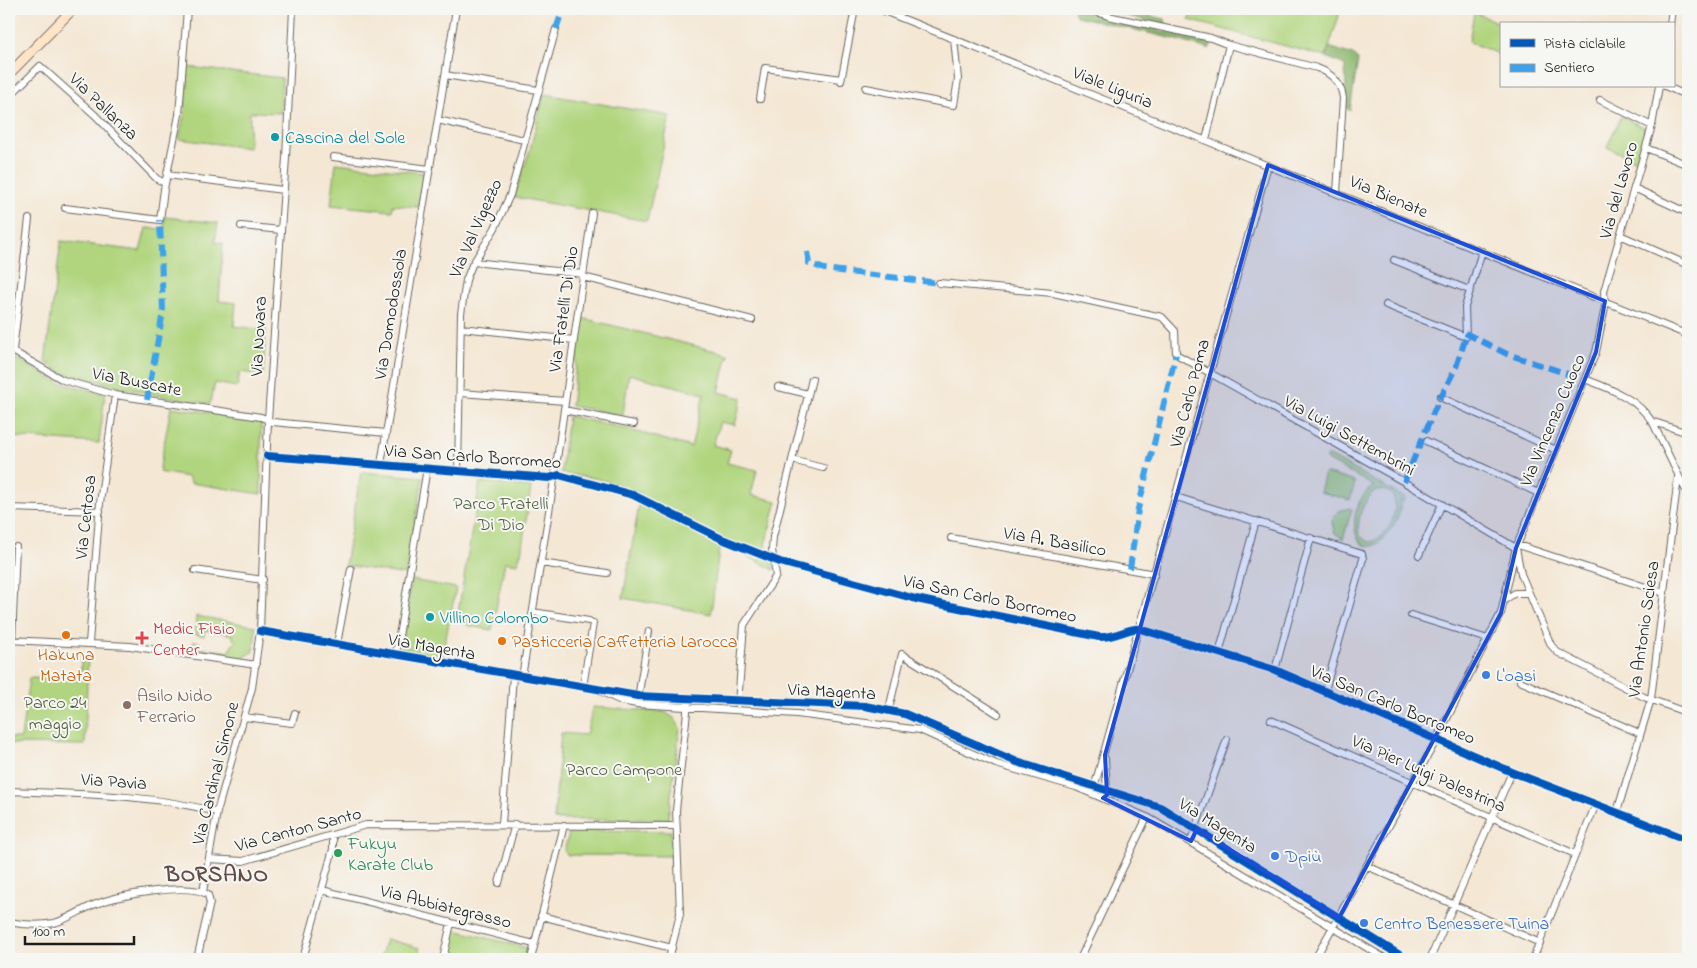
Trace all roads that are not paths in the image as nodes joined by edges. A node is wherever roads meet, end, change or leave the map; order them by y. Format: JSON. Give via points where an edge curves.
{"nodes":[{"id":1,"x":73,"y":9,"type":"edge"},
{"id":2,"x":187,"y":9,"type":"edge"},
{"id":3,"x":293,"y":9,"type":"edge"},
{"id":4,"x":456,"y":9,"type":"edge"},
{"id":5,"x":855,"y":9,"type":"edge"},
{"id":6,"x":879,"y":9,"type":"edge"},
{"id":7,"x":1089,"y":9,"type":"edge"},
{"id":8,"x":1672,"y":9,"type":"edge"},
{"id":9,"x":1670,"y":22,"type":"edge"},
{"id":10,"x":556,"y":29,"type":"dead end"},
{"id":11,"x":954,"y":39,"type":"junction"},
{"id":12,"x":1229,"y":45,"type":"junction"},
{"id":13,"x":9,"y":74,"type":"edge"},
{"id":14,"x":445,"y":75,"type":"junction"},
{"id":15,"x":866,"y":88,"type":"dead end"},
{"id":16,"x":1659,"y":88,"type":"edge"},
{"id":17,"x":1670,"y":88,"type":"edge"},
{"id":18,"x":538,"y":90,"type":"junction"},
{"id":19,"x":1688,"y":96,"type":"edge"},
{"id":20,"x":9,"y":97,"type":"edge"},
{"id":21,"x":760,"y":99,"type":"dead end"},
{"id":22,"x":1600,"y":100,"type":"dead end"},
{"id":23,"x":438,"y":120,"type":"junction"},
{"id":24,"x":1652,"y":126,"type":"junction"},
{"id":25,"x":524,"y":140,"type":"junction"},
{"id":26,"x":1206,"y":140,"type":"junction"},
{"id":27,"x":1646,"y":148,"type":"junction"},
{"id":28,"x":333,"y":157,"type":"dead end"},
{"id":29,"x":1688,"y":165,"type":"edge"},
{"id":30,"x":1268,"y":166,"type":"junction"},
{"id":31,"x":430,"y":169,"type":"junction"},
{"id":32,"x":167,"y":175,"type":"junction"},
{"id":33,"x":165,"y":183,"type":"junction"},
{"id":34,"x":1634,"y":188,"type":"junction"},
{"id":35,"x":284,"y":190,"type":"junction"},
{"id":36,"x":1337,"y":193,"type":"junction"},
{"id":37,"x":65,"y":208,"type":"dead end"},
{"id":38,"x":592,"y":213,"type":"dead end"},
{"id":39,"x":1688,"y":213,"type":"edge"},
{"id":40,"x":29,"y":219,"type":"dead end"},
{"id":41,"x":241,"y":226,"type":"dead end"},
{"id":42,"x":281,"y":230,"type":"junction"},
{"id":43,"x":1620,"y":235,"type":"junction"},
{"id":44,"x":1482,"y":251,"type":"junction"},
{"id":45,"x":1394,"y":260,"type":"dead end"},
{"id":46,"x":474,"y":262,"type":"junction"},
{"id":47,"x":1688,"y":265,"type":"edge"},
{"id":48,"x":583,"y":275,"type":"junction"},
{"id":49,"x":939,"y":283,"type":"dead end"},
{"id":50,"x":1469,"y":290,"type":"junction"},
{"id":51,"x":1605,"y":301,"type":"junction"},
{"id":52,"x":1386,"y":305,"type":"dead end"},
{"id":53,"x":752,"y":320,"type":"dead end"},
{"id":54,"x":461,"y":328,"type":"junction"},
{"id":55,"x":1688,"y":335,"type":"edge"},
{"id":56,"x":574,"y":340,"type":"junction"},
{"id":57,"x":11,"y":350,"type":"edge"},
{"id":58,"x":1210,"y":375,"type":"junction"},
{"id":59,"x":812,"y":379,"type":"dead end"},
{"id":60,"x":1585,"y":379,"type":"junction"},
{"id":61,"x":778,"y":387,"type":"dead end"},
{"id":62,"x":460,"y":393,"type":"junction"},
{"id":63,"x":808,"y":394,"type":"junction"},
{"id":64,"x":115,"y":395,"type":"junction"},
{"id":65,"x":1440,"y":397,"type":"dead end"},
{"id":66,"x":565,"y":401,"type":"junction"},
{"id":67,"x":564,"y":410,"type":"junction"},
{"id":68,"x":268,"y":420,"type":"junction"},
{"id":69,"x":1651,"y":420,"type":"junction"},
{"id":70,"x":634,"y":424,"type":"dead end"},
{"id":71,"x":386,"y":433,"type":"junction"},
{"id":72,"x":1688,"y":433,"type":"edge"},
{"id":73,"x":1426,"y":440,"type":"dead end"},
{"id":74,"x":1556,"y":450,"type":"junction"},
{"id":75,"x":267,"y":456,"type":"junction"},
{"id":76,"x":792,"y":460,"type":"junction"},
{"id":77,"x":381,"y":464,"type":"junction"},
{"id":78,"x":427,"y":468,"type":"junction"},
{"id":79,"x":823,"y":468,"type":"dead end"},
{"id":80,"x":458,"y":471,"type":"junction"},
{"id":81,"x":554,"y":477,"type":"junction"},
{"id":82,"x":1678,"y":477,"type":"junction"},
{"id":83,"x":1538,"y":493,"type":"junction"},
{"id":84,"x":1688,"y":495,"type":"edge"},
{"id":85,"x":1176,"y":497,"type":"junction"},
{"id":86,"x":1442,"y":504,"type":"junction"},
{"id":87,"x":9,"y":508,"type":"edge"},
{"id":88,"x":100,"y":511,"type":"junction"},
{"id":89,"x":1256,"y":521,"type":"junction"},
{"id":90,"x":951,"y":538,"type":"dead end"},
{"id":91,"x":1311,"y":538,"type":"junction"},
{"id":92,"x":16,"y":547,"type":"dead end"},
{"id":93,"x":1517,"y":547,"type":"junction"},
{"id":94,"x":1419,"y":554,"type":"dead end"},
{"id":95,"x":775,"y":559,"type":"junction"},
{"id":96,"x":541,"y":563,"type":"junction"},
{"id":97,"x":351,"y":568,"type":"dead end"},
{"id":98,"x":195,"y":570,"type":"dead end"},
{"id":99,"x":607,"y":573,"type":"dead end"},
{"id":100,"x":1155,"y":574,"type":"junction"},
{"id":101,"x":262,"y":580,"type":"junction"},
{"id":102,"x":1529,"y":592,"type":"junction"},
{"id":103,"x":1664,"y":593,"type":"junction"},
{"id":104,"x":1506,"y":599,"type":"junction"},
{"id":105,"x":533,"y":612,"type":"junction"},
{"id":106,"x":1411,"y":615,"type":"dead end"},
{"id":107,"x":1140,"y":629,"type":"junction"},
{"id":108,"x":260,"y":631,"type":"junction"},
{"id":109,"x":649,"y":631,"type":"dead end"},
{"id":110,"x":1488,"y":639,"type":"junction"},
{"id":111,"x":10,"y":640,"type":"edge"},
{"id":112,"x":89,"y":643,"type":"junction"},
{"id":113,"x":337,"y":644,"type":"junction"},
{"id":114,"x":1219,"y":653,"type":"junction"},
{"id":115,"x":396,"y":654,"type":"junction"},
{"id":116,"x":256,"y":665,"type":"junction"},
{"id":117,"x":1275,"y":670,"type":"junction"},
{"id":118,"x":513,"y":676,"type":"junction"},
{"id":119,"x":522,"y":677,"type":"junction"},
{"id":120,"x":1520,"y":681,"type":"dead end"},
{"id":121,"x":583,"y":687,"type":"junction"},
{"id":122,"x":596,"y":690,"type":"junction"},
{"id":123,"x":1325,"y":690,"type":"junction"},
{"id":124,"x":638,"y":696,"type":"junction"},
{"id":125,"x":1651,"y":699,"type":"junction"},
{"id":126,"x":688,"y":700,"type":"junction"},
{"id":127,"x":738,"y":702,"type":"junction"},
{"id":128,"x":637,"y":704,"type":"junction"},
{"id":129,"x":688,"y":707,"type":"junction"},
{"id":130,"x":889,"y":709,"type":"junction"},
{"id":131,"x":738,"y":710,"type":"junction"},
{"id":132,"x":295,"y":713,"type":"dead end"},
{"id":133,"x":1688,"y":713,"type":"edge"},
{"id":134,"x":998,"y":714,"type":"dead end"},
{"id":135,"x":244,"y":718,"type":"junction"},
{"id":136,"x":1271,"y":720,"type":"dead end"},
{"id":137,"x":926,"y":722,"type":"junction"},
{"id":138,"x":922,"y":731,"type":"junction"},
{"id":139,"x":1639,"y":733,"type":"junction"},
{"id":140,"x":1437,"y":738,"type":"junction"},
{"id":141,"x":1227,"y":739,"type":"dead end"},
{"id":142,"x":1105,"y":755,"type":"junction"},
{"id":143,"x":1512,"y":772,"type":"junction"},
{"id":144,"x":1413,"y":783,"type":"junction"},
{"id":145,"x":1094,"y":786,"type":"junction"},
{"id":146,"x":9,"y":790,"type":"edge"},
{"id":147,"x":1107,"y":790,"type":"junction"},
{"id":148,"x":1094,"y":795,"type":"junction"},
{"id":149,"x":1103,"y":798,"type":"junction"},
{"id":150,"x":1596,"y":804,"type":"junction"},
{"id":151,"x":217,"y":812,"type":"junction"},
{"id":152,"x":1617,"y":812,"type":"junction"},
{"id":153,"x":1147,"y":816,"type":"junction"},
{"id":154,"x":1493,"y":818,"type":"junction"},
{"id":155,"x":502,"y":824,"type":"junction"},
{"id":156,"x":515,"y":824,"type":"junction"},
{"id":157,"x":564,"y":825,"type":"junction"},
{"id":158,"x":676,"y":826,"type":"junction"},
{"id":159,"x":1196,"y":829,"type":"junction"},
{"id":160,"x":333,"y":835,"type":"junction"},
{"id":161,"x":1688,"y":840,"type":"edge"},
{"id":162,"x":1191,"y":841,"type":"junction"},
{"id":163,"x":1575,"y":854,"type":"junction"},
{"id":164,"x":209,"y":859,"type":"junction"},
{"id":165,"x":1367,"y":866,"type":"junction"},
{"id":166,"x":498,"y":883,"type":"dead end"},
{"id":167,"x":322,"y":890,"type":"junction"},
{"id":168,"x":203,"y":892,"type":"junction"},
{"id":169,"x":1454,"y":905,"type":"junction"},
{"id":170,"x":541,"y":916,"type":"junction"},
{"id":171,"x":1339,"y":918,"type":"junction"},
{"id":172,"x":9,"y":922,"type":"edge"},
{"id":173,"x":451,"y":923,"type":"junction"},
{"id":174,"x":1333,"y":927,"type":"junction"},
{"id":175,"x":1540,"y":943,"type":"junction"},
{"id":176,"x":534,"y":944,"type":"junction"},
{"id":177,"x":672,"y":948,"type":"junction"},
{"id":178,"x":198,"y":959,"type":"edge"},
{"id":179,"x":303,"y":959,"type":"edge"},
{"id":180,"x":443,"y":959,"type":"edge"},
{"id":181,"x":531,"y":959,"type":"edge"},
{"id":182,"x":669,"y":959,"type":"edge"},
{"id":183,"x":1080,"y":959,"type":"edge"},
{"id":184,"x":1315,"y":959,"type":"edge"},
{"id":185,"x":1386,"y":959,"type":"edge"},
{"id":186,"x":1406,"y":959,"type":"edge"},
{"id":187,"x":1430,"y":959,"type":"edge"},
{"id":188,"x":1533,"y":959,"type":"edge"}],
"edges":[{"from":1,"to":13,"type":"street"},
{"from":2,"to":32,"type":"street","via":[[180,112]]},
{"from":3,"to":35,"type":"street","name":"Via Novara"},
{"from":4,"to":14,"type":"street","name":"Via Domodossola"},
{"from":5,"to":21,"type":"street","via":[[841,81],[766,68]]},
{"from":6,"to":11,"type":"street","name":"Viale Liguria"},
{"from":7,"to":12,"type":"street","name":"Via Bienate"},
{"from":8,"to":9,"type":"street"},
{"from":10,"to":18,"type":"street","name":"Via Val Vigezzo"},
{"from":11,"to":15,"type":"street","via":[[958,79],[954,104]]},
{"from":11,"to":26,"type":"street","name":"Viale Liguria"},
{"from":12,"to":26,"type":"street"},
{"from":12,"to":36,"type":"street","name":"Via Bienate","via":[[1317,68],[1336,81],[1343,102]]},
{"from":14,"to":18,"type":"street"},
{"from":14,"to":23,"type":"street","name":"Via Domodossola"},
{"from":16,"to":24,"type":"street","name":"Via del Lavoro"},
{"from":17,"to":19,"type":"street"},
{"from":18,"to":25,"type":"street","name":"Via Val Vigezzo"},
{"from":20,"to":33,"type":"street","name":"Via Pallanza","via":[[40,66],[95,115],[157,179]]},
{"from":22,"to":24,"type":"street"},
{"from":23,"to":25,"type":"street"},
{"from":23,"to":31,"type":"street","name":"Via Domodossola"},
{"from":24,"to":27,"type":"street","name":"Via del Lavoro"},
{"from":25,"to":46,"type":"street","name":"Via Val Vigezzo","via":[[502,215]]},
{"from":26,"to":30,"type":"street","name":"Viale Liguria"},
{"from":27,"to":29,"type":"street"},
{"from":27,"to":34,"type":"street","name":"Via del Lavoro"},
{"from":28,"to":31,"type":"street"},
{"from":30,"to":36,"type":"street","name":"Viale Liguria"},
{"from":30,"to":58,"type":"street","name":"Via Carlo Poma"},
{"from":31,"to":71,"type":"street","name":"Via Domodossola"},
{"from":32,"to":33,"type":"street"},
{"from":32,"to":35,"type":"street"},
{"from":33,"to":37,"type":"street","via":[[160,220]]},
{"from":34,"to":39,"type":"street"},
{"from":34,"to":43,"type":"street","name":"Via del Lavoro"},
{"from":35,"to":42,"type":"street","name":"Via Novara"},
{"from":36,"to":44,"type":"street","name":"Via Bienate"},
{"from":38,"to":48,"type":"street","name":"Via Fratelli Di Dio"},
{"from":40,"to":57,"type":"street"},
{"from":41,"to":42,"type":"street"},
{"from":42,"to":68,"type":"street","name":"Via Novara"},
{"from":43,"to":47,"type":"street"},
{"from":43,"to":51,"type":"street","name":"Via del Lavoro","via":[[1604,291]]},
{"from":44,"to":50,"type":"street"},
{"from":44,"to":51,"type":"street","name":"Via Bienate"},
{"from":45,"to":50,"type":"street"},
{"from":46,"to":48,"type":"street"},
{"from":46,"to":54,"type":"street","name":"Via Val Vigezzo","via":[[464,287]]},
{"from":48,"to":53,"type":"street"},
{"from":48,"to":56,"type":"street","name":"Via Fratelli Di Dio"},
{"from":49,"to":58,"type":"street","name":"Via Luigi Settembrini","via":[[1053,293],[1162,318],[1175,331],[1176,354]]},
{"from":50,"to":52,"type":"street","via":[[1464,312],[1466,337]]},
{"from":51,"to":55,"type":"street","name":"Via Bienate"},
{"from":51,"to":60,"type":"street","name":"Via Vincenzo Cuoco","via":[[1598,347]]},
{"from":54,"to":56,"type":"street"},
{"from":54,"to":62,"type":"street","name":"Via Val Vigezzo"},
{"from":56,"to":66,"type":"street","name":"Via Fratelli Di Dio"},
{"from":57,"to":64,"type":"street","name":"Via Buscate","via":[[64,380]]},
{"from":58,"to":85,"type":"street","name":"Via Carlo Poma"},
{"from":58,"to":86,"type":"street","name":"Via Luigi Settembrini"},
{"from":59,"to":63,"type":"street"},
{"from":60,"to":69,"type":"street","via":[[1627,398]]},
{"from":60,"to":74,"type":"street","name":"Via Vincenzo Cuoco"},
{"from":61,"to":63,"type":"street"},
{"from":62,"to":66,"type":"street"},
{"from":62,"to":80,"type":"street","name":"Via Val Vigezzo"},
{"from":63,"to":76,"type":"street"},
{"from":64,"to":68,"type":"street","name":"Via Buscate"},
{"from":64,"to":88,"type":"street","name":"Via Certosa"},
{"from":65,"to":74,"type":"street"},
{"from":66,"to":67,"type":"street","name":"Via Fratelli Di Dio"},
{"from":67,"to":70,"type":"street"},
{"from":67,"to":81,"type":"street","name":"Via Fratelli Di Dio"},
{"from":68,"to":71,"type":"street","name":"Via Buscate"},
{"from":68,"to":75,"type":"street","name":"Via Novara"},
{"from":69,"to":72,"type":"street"},
{"from":69,"to":82,"type":"street"},
{"from":71,"to":77,"type":"street","name":"Via Domodossola"},
{"from":73,"to":83,"type":"street"},
{"from":74,"to":83,"type":"street","name":"Via Vincenzo Cuoco"},
{"from":75,"to":77,"type":"street","name":"Via San Carlo Borromeo"},
{"from":75,"to":101,"type":"street","name":"Via Novara"},
{"from":76,"to":79,"type":"street"},
{"from":76,"to":95,"type":"street","via":[[773,537]]},
{"from":77,"to":78,"type":"street","name":"Via San Carlo Borromeo"},
{"from":78,"to":80,"type":"street","name":"Via San Carlo Borromeo"},
{"from":78,"to":115,"type":"street"},
{"from":80,"to":81,"type":"street","name":"Via San Carlo Borromeo"},
{"from":81,"to":95,"type":"street","name":"Via San Carlo Borromeo","via":[[559,475],[633,495],[722,540]]},
{"from":81,"to":96,"type":"street","name":"Via Fratelli Di Dio"},
{"from":82,"to":84,"type":"street"},
{"from":82,"to":103,"type":"street","name":"Via Antonio Sciesa"},
{"from":83,"to":93,"type":"street","name":"Via Vincenzo Cuoco"},
{"from":85,"to":89,"type":"street"},
{"from":85,"to":100,"type":"street","name":"Via Carlo Poma"},
{"from":86,"to":93,"type":"street","name":"Via Luigi Settembrini"},
{"from":86,"to":94,"type":"street"},
{"from":87,"to":88,"type":"street"},
{"from":88,"to":112,"type":"street","name":"Via Certosa"},
{"from":89,"to":91,"type":"street"},
{"from":89,"to":114,"type":"street"},
{"from":90,"to":100,"type":"street","name":"Via A. Basilico"},
{"from":91,"to":117,"type":"street"},
{"from":91,"to":123,"type":"street","via":[[1362,554],[1363,559]]},
{"from":92,"to":111,"type":"street"},
{"from":93,"to":102,"type":"street","via":[[1520,568]]},
{"from":93,"to":103,"type":"street","name":"Via Luigi Settembrini"},
{"from":93,"to":104,"type":"street","name":"Via Vincenzo Cuoco"},
{"from":95,"to":107,"type":"street","name":"Via San Carlo Borromeo","via":[[916,599],[1096,636],[1110,637],[1133,628]]},
{"from":95,"to":127,"type":"street","via":[[777,571],[774,579],[744,625]]},
{"from":96,"to":99,"type":"street"},
{"from":96,"to":105,"type":"street","name":"Via Fratelli Di Dio"},
{"from":97,"to":113,"type":"street"},
{"from":98,"to":101,"type":"street"},
{"from":100,"to":107,"type":"street","name":"Via Carlo Poma"},
{"from":101,"to":108,"type":"street","name":"Via Novara"},
{"from":102,"to":104,"type":"street","via":[[1515,593]]},
{"from":102,"to":125,"type":"street","via":[[1554,650]]},
{"from":103,"to":125,"type":"street","name":"Via Antonio Sciesa"},
{"from":104,"to":110,"type":"street","name":"Via Vincenzo Cuoco"},
{"from":105,"to":119,"type":"street","name":"Via Fratelli Di Dio"},
{"from":105,"to":121,"type":"street","via":[[591,622]]},
{"from":106,"to":110,"type":"street"},
{"from":107,"to":114,"type":"street","name":"Via San Carlo Borromeo"},
{"from":107,"to":142,"type":"street","name":"Via Carlo Poma"},
{"from":108,"to":113,"type":"street","name":"Via Magenta"},
{"from":108,"to":116,"type":"street","name":"Via Novara"},
{"from":109,"to":124,"type":"street"},
{"from":110,"to":140,"type":"street","name":"Via Vincenzo Cuoco"},
{"from":111,"to":112,"type":"street"},
{"from":112,"to":116,"type":"street"},
{"from":113,"to":115,"type":"street","name":"Via Magenta"},
{"from":114,"to":117,"type":"street","name":"Via San Carlo Borromeo"},
{"from":115,"to":118,"type":"street","name":"Via Magenta"},
{"from":116,"to":135,"type":"street","name":"Via Cardinal Simone"},
{"from":117,"to":123,"type":"street","name":"Via San Carlo Borromeo"},
{"from":118,"to":119,"type":"street","name":"Via Magenta"},
{"from":118,"to":155,"type":"street"},
{"from":119,"to":121,"type":"street","name":"Via Magenta"},
{"from":120,"to":139,"type":"street"},
{"from":121,"to":122,"type":"street","name":"Via Magenta"},
{"from":122,"to":124,"type":"street","name":"Via Magenta"},
{"from":122,"to":128,"type":"street","name":"Via Magenta"},
{"from":123,"to":140,"type":"street","name":"Via San Carlo Borromeo"},
{"from":124,"to":126,"type":"street","name":"Via Magenta"},
{"from":124,"to":128,"type":"street"},
{"from":125,"to":133,"type":"street"},
{"from":125,"to":139,"type":"street","name":"Via Antonio Sciesa"},
{"from":126,"to":127,"type":"street","name":"Via Magenta"},
{"from":126,"to":129,"type":"street"},
{"from":127,"to":130,"type":"street","name":"Via Magenta"},
{"from":127,"to":131,"type":"street"},
{"from":128,"to":129,"type":"street","name":"Via Magenta"},
{"from":129,"to":131,"type":"street","name":"Via Magenta"},
{"from":129,"to":158,"type":"street"},
{"from":130,"to":134,"type":"street","name":"Via Magenta","via":[[902,654]]},
{"from":130,"to":137,"type":"street","name":"Via Magenta"},
{"from":131,"to":138,"type":"street","name":"Via Magenta","via":[[797,714]]},
{"from":132,"to":135,"type":"street","via":[[292,723]]},
{"from":135,"to":151,"type":"street","name":"Via Cardinal Simone"},
{"from":136,"to":144,"type":"street","name":"Via Pier Luigi Palestrina"},
{"from":137,"to":138,"type":"street"},
{"from":137,"to":145,"type":"street","name":"Via Magenta","via":[[1017,762]]},
{"from":138,"to":148,"type":"street","name":"Via Magenta","via":[[1004,767]]},
{"from":139,"to":152,"type":"street","name":"Via Antonio Sciesa"},
{"from":140,"to":143,"type":"street","name":"Via San Carlo Borromeo"},
{"from":140,"to":144,"type":"street","name":"Via Vincenzo Cuoco"},
{"from":141,"to":159,"type":"street"},
{"from":142,"to":145,"type":"street"},
{"from":142,"to":147,"type":"street"},
{"from":143,"to":150,"type":"street","name":"Via San Carlo Borromeo"},
{"from":143,"to":154,"type":"street"},
{"from":144,"to":154,"type":"street","name":"Via Pier Luigi Palestrina"},
{"from":144,"to":165,"type":"street","name":"Via Vincenzo Cuoco"},
{"from":145,"to":147,"type":"street","name":"Via Magenta"},
{"from":145,"to":148,"type":"street"},
{"from":146,"to":151,"type":"street","name":"Via Pavia","via":[[128,796],[172,801]]},
{"from":147,"to":149,"type":"street"},
{"from":147,"to":159,"type":"street","name":"Via Magenta","via":[[1160,807]]},
{"from":148,"to":149,"type":"street","name":"Via Magenta"},
{"from":149,"to":153,"type":"street","name":"Via Magenta"},
{"from":150,"to":152,"type":"street","name":"Via San Carlo Borromeo"},
{"from":150,"to":163,"type":"street"},
{"from":151,"to":164,"type":"street","name":"Via Cardinal Simone"},
{"from":152,"to":161,"type":"street","name":"Via San Carlo Borromeo"},
{"from":153,"to":162,"type":"street","name":"Via Magenta"},
{"from":153,"to":183,"type":"street"},
{"from":154,"to":163,"type":"street","name":"Via Pier Luigi Palestrina"},
{"from":154,"to":169,"type":"street"},
{"from":155,"to":156,"type":"street","name":"Via Canton Santo"},
{"from":155,"to":160,"type":"street","name":"Via Canton Santo","via":[[366,824]]},
{"from":156,"to":157,"type":"street","name":"Via Canton Santo"},
{"from":156,"to":166,"type":"street"},
{"from":157,"to":158,"type":"street","name":"Via Canton Santo"},
{"from":157,"to":170,"type":"street"},
{"from":158,"to":177,"type":"street","via":[[680,910]]},
{"from":159,"to":162,"type":"street"},
{"from":159,"to":171,"type":"street","name":"Via Magenta"},
{"from":160,"to":164,"type":"street","name":"Via Canton Santo","via":[[240,862]]},
{"from":160,"to":167,"type":"street","via":[[333,849]]},
{"from":162,"to":174,"type":"street","name":"Via Magenta"},
{"from":163,"to":175,"type":"street"},
{"from":164,"to":168,"type":"street","name":"Via Cardinal Simone"},
{"from":165,"to":169,"type":"street"},
{"from":165,"to":171,"type":"street","name":"Via Vincenzo Cuoco"},
{"from":167,"to":173,"type":"street","name":"Via Abbiategrasso"},
{"from":167,"to":179,"type":"street"},
{"from":168,"to":172,"type":"street","via":[[162,890],[121,896],[57,922],[36,925]]},
{"from":168,"to":178,"type":"street","via":[[208,895],[210,903]]},
{"from":169,"to":175,"type":"street"},
{"from":169,"to":187,"type":"street"},
{"from":170,"to":176,"type":"street"},
{"from":170,"to":177,"type":"street"},
{"from":171,"to":174,"type":"street","name":"Via Vincenzo Cuoco"},
{"from":171,"to":186,"type":"street","name":"Via Magenta"},
{"from":173,"to":176,"type":"street","name":"Via Abbiategrasso"},
{"from":173,"to":180,"type":"street"},
{"from":174,"to":184,"type":"street","name":"Via Vincenzo Cuoco"},
{"from":174,"to":185,"type":"street","name":"Via Magenta"},
{"from":175,"to":188,"type":"street"},
{"from":176,"to":181,"type":"street"},
{"from":177,"to":182,"type":"street"}]}
